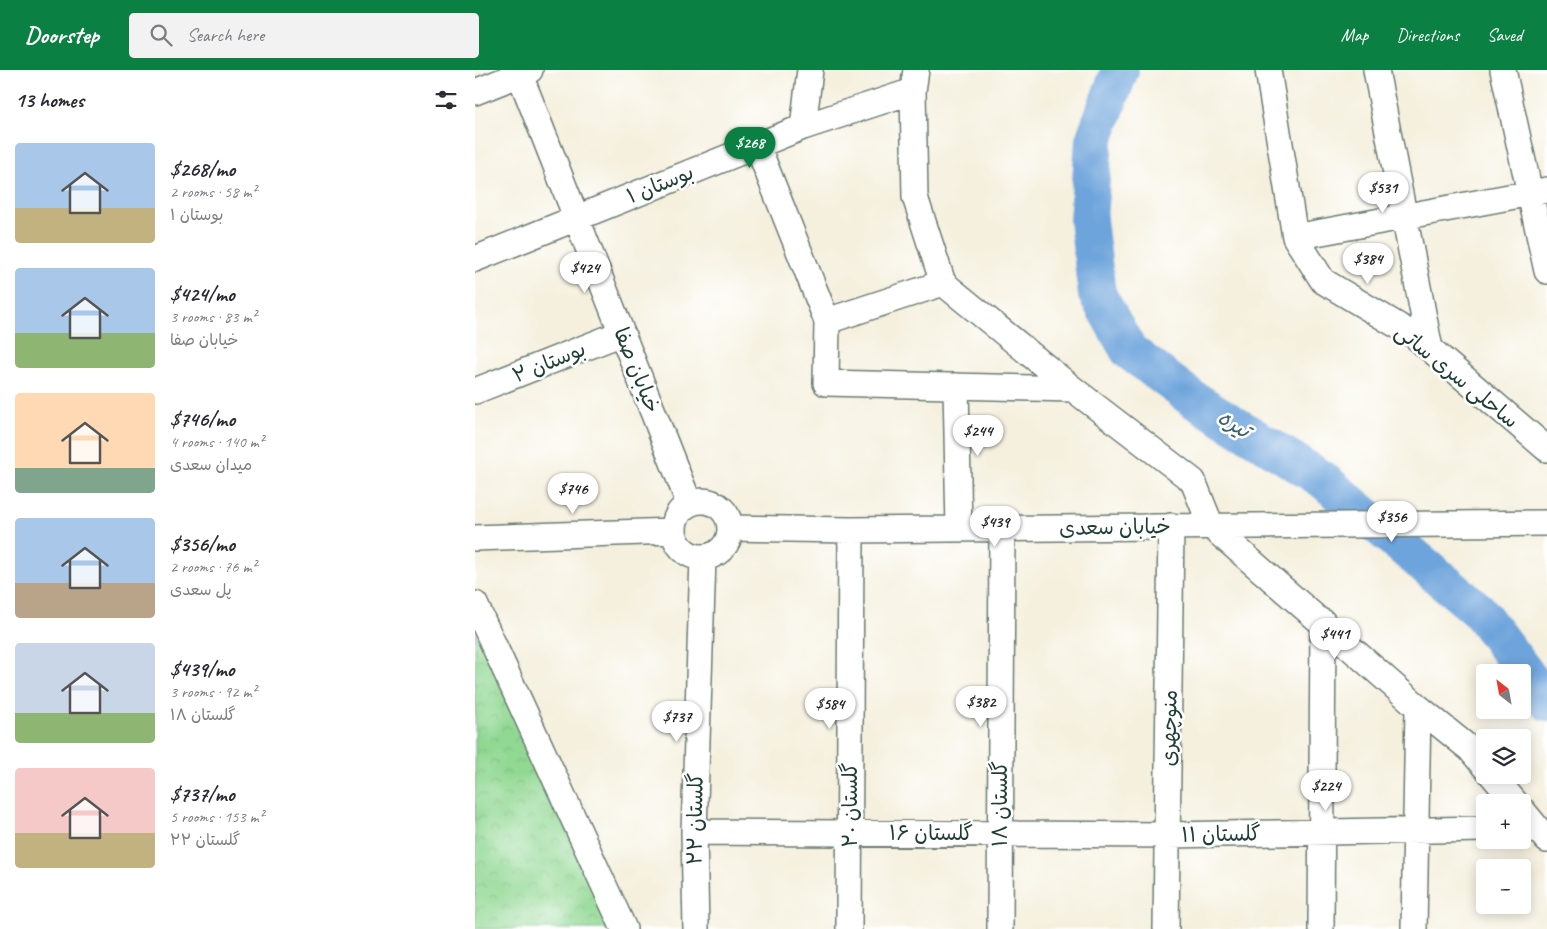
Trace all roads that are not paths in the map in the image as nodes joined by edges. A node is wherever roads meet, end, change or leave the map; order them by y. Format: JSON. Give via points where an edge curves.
{"nodes":[{"id":1,"x":810,"y":70,"type":"edge"},
{"id":2,"x":1268,"y":70,"type":"edge"},
{"id":3,"x":1376,"y":70,"type":"edge"},
{"id":4,"x":1503,"y":70,"type":"edge"},
{"id":5,"x":523,"y":71,"type":"edge"},
{"id":6,"x":915,"y":80,"type":"edge"},
{"id":7,"x":475,"y":92,"type":"edge"},
{"id":8,"x":803,"y":127,"type":"junction"},
{"id":9,"x":757,"y":145,"type":"junction"},
{"id":10,"x":1538,"y":192,"type":"edge"},
{"id":11,"x":576,"y":217,"type":"junction"},
{"id":12,"x":1404,"y":217,"type":"junction"},
{"id":13,"x":1295,"y":237,"type":"junction"},
{"id":14,"x":475,"y":259,"type":"edge"},
{"id":15,"x":1547,"y":272,"type":"edge"},
{"id":16,"x":943,"y":283,"type":"junction"},
{"id":17,"x":827,"y":321,"type":"junction"},
{"id":18,"x":622,"y":333,"type":"junction"},
{"id":19,"x":1430,"y":350,"type":"junction"},
{"id":20,"x":956,"y":386,"type":"junction"},
{"id":21,"x":1073,"y":389,"type":"junction"},
{"id":22,"x":475,"y":391,"type":"edge"},
{"id":23,"x":1547,"y":449,"type":"edge"},
{"id":24,"x":689,"y":503,"type":"junction"},
{"id":25,"x":1535,"y":522,"type":"edge"},
{"id":26,"x":1171,"y":526,"type":"junction"},
{"id":27,"x":1211,"y":526,"type":"junction"},
{"id":28,"x":730,"y":528,"type":"junction"},
{"id":29,"x":1002,"y":528,"type":"junction"},
{"id":30,"x":959,"y":529,"type":"junction"},
{"id":31,"x":851,"y":530,"type":"junction"},
{"id":32,"x":673,"y":531,"type":"junction"},
{"id":33,"x":475,"y":538,"type":"edge"},
{"id":34,"x":703,"y":558,"type":"junction"},
{"id":35,"x":475,"y":604,"type":"edge"},
{"id":36,"x":1323,"y":622,"type":"junction"},
{"id":37,"x":1418,"y":707,"type":"junction"},
{"id":38,"x":1476,"y":756,"type":"edge"},
{"id":39,"x":1500,"y":784,"type":"edge"},
{"id":40,"x":1508,"y":794,"type":"edge"},
{"id":41,"x":1476,"y":829,"type":"edge"},
{"id":42,"x":1414,"y":830,"type":"junction"},
{"id":43,"x":694,"y":832,"type":"junction"},
{"id":44,"x":1321,"y":832,"type":"junction"},
{"id":45,"x":850,"y":833,"type":"junction"},
{"id":46,"x":1000,"y":834,"type":"junction"},
{"id":47,"x":1168,"y":835,"type":"junction"},
{"id":48,"x":624,"y":929,"type":"edge"},
{"id":49,"x":696,"y":929,"type":"edge"},
{"id":50,"x":849,"y":929,"type":"edge"},
{"id":51,"x":1000,"y":929,"type":"edge"},
{"id":52,"x":1167,"y":929,"type":"edge"},
{"id":53,"x":1321,"y":929,"type":"edge"},
{"id":54,"x":1414,"y":929,"type":"edge"}],
"edges":[{"from":1,"to":8,"type":"street"},
{"from":2,"to":13,"type":"street","name":"ساحلی سری ساتی"},
{"from":3,"to":12,"type":"street"},
{"from":4,"to":10,"type":"street"},
{"from":5,"to":7,"type":"street"},
{"from":5,"to":11,"type":"street","name":"خیابان صفا"},
{"from":6,"to":8,"type":"street","name":"بوستان ۱"},
{"from":6,"to":16,"type":"street","via":[[915,197]]},
{"from":8,"to":9,"type":"street","name":"بوستان ۱"},
{"from":9,"to":11,"type":"street","name":"بوستان ۱"},
{"from":9,"to":17,"type":"street"},
{"from":10,"to":12,"type":"street"},
{"from":10,"to":15,"type":"street"},
{"from":11,"to":14,"type":"street","name":"بوستان ۱"},
{"from":11,"to":18,"type":"street","name":"خیابان صفا"},
{"from":12,"to":13,"type":"street"},
{"from":12,"to":19,"type":"street"},
{"from":13,"to":19,"type":"street","name":"ساحلی سری ساتی","via":[[1323,281],[1415,336]]},
{"from":16,"to":17,"type":"street"},
{"from":16,"to":21,"type":"street"},
{"from":17,"to":20,"type":"street","via":[[826,383]]},
{"from":18,"to":22,"type":"street","name":"بوستان ۲"},
{"from":18,"to":24,"type":"street","name":"خیابان صفا"},
{"from":19,"to":23,"type":"street","name":"ساحلی سری ساتی"},
{"from":20,"to":21,"type":"street"},
{"from":20,"to":30,"type":"street"},
{"from":21,"to":27,"type":"street","via":[[1193,481]]},
{"from":24,"to":28,"type":"street","via":[[700,500],[721,508],[728,517]]},
{"from":24,"to":32,"type":"street","via":[[674,520]]},
{"from":25,"to":27,"type":"street","name":"خیابان سعدی"},
{"from":26,"to":27,"type":"street","name":"خیابان سعدی"},
{"from":26,"to":29,"type":"street","name":"خیابان سعدی"},
{"from":26,"to":47,"type":"street","name":"منوچهری"},
{"from":27,"to":36,"type":"street"},
{"from":28,"to":31,"type":"street","name":"خیابان سعدی"},
{"from":28,"to":34,"type":"street","via":[[729,539],[723,549]]},
{"from":29,"to":30,"type":"street","name":"خیابان سعدی"},
{"from":29,"to":46,"type":"street","name":"گلستان ۱۸"},
{"from":30,"to":31,"type":"street","name":"خیابان سعدی"},
{"from":31,"to":45,"type":"street","name":"گلستان ۲۰"},
{"from":32,"to":33,"type":"street"},
{"from":32,"to":34,"type":"street","via":[[682,551]]},
{"from":34,"to":43,"type":"street","name":"گلستان ۲۲"},
{"from":35,"to":48,"type":"street"},
{"from":36,"to":37,"type":"street"},
{"from":36,"to":44,"type":"street"},
{"from":37,"to":38,"type":"street"},
{"from":37,"to":42,"type":"street"},
{"from":39,"to":40,"type":"street"},
{"from":41,"to":42,"type":"street","name":"گلستان ۱۱"},
{"from":42,"to":44,"type":"street","name":"گلستان ۱۱"},
{"from":42,"to":54,"type":"street"},
{"from":43,"to":45,"type":"street","name":"گلستان ۱۶"},
{"from":43,"to":49,"type":"street","name":"گلستان ۲۲"},
{"from":44,"to":47,"type":"street","name":"گلستان ۱۱"},
{"from":44,"to":53,"type":"street"},
{"from":45,"to":46,"type":"street","name":"گلستان ۱۶"},
{"from":45,"to":50,"type":"street","name":"گلستان ۲۰"},
{"from":46,"to":47,"type":"street","name":"گلستان ۱۶"},
{"from":46,"to":51,"type":"street","name":"گلستان ۱۸"},
{"from":47,"to":52,"type":"street","name":"منوچهری"}]}
